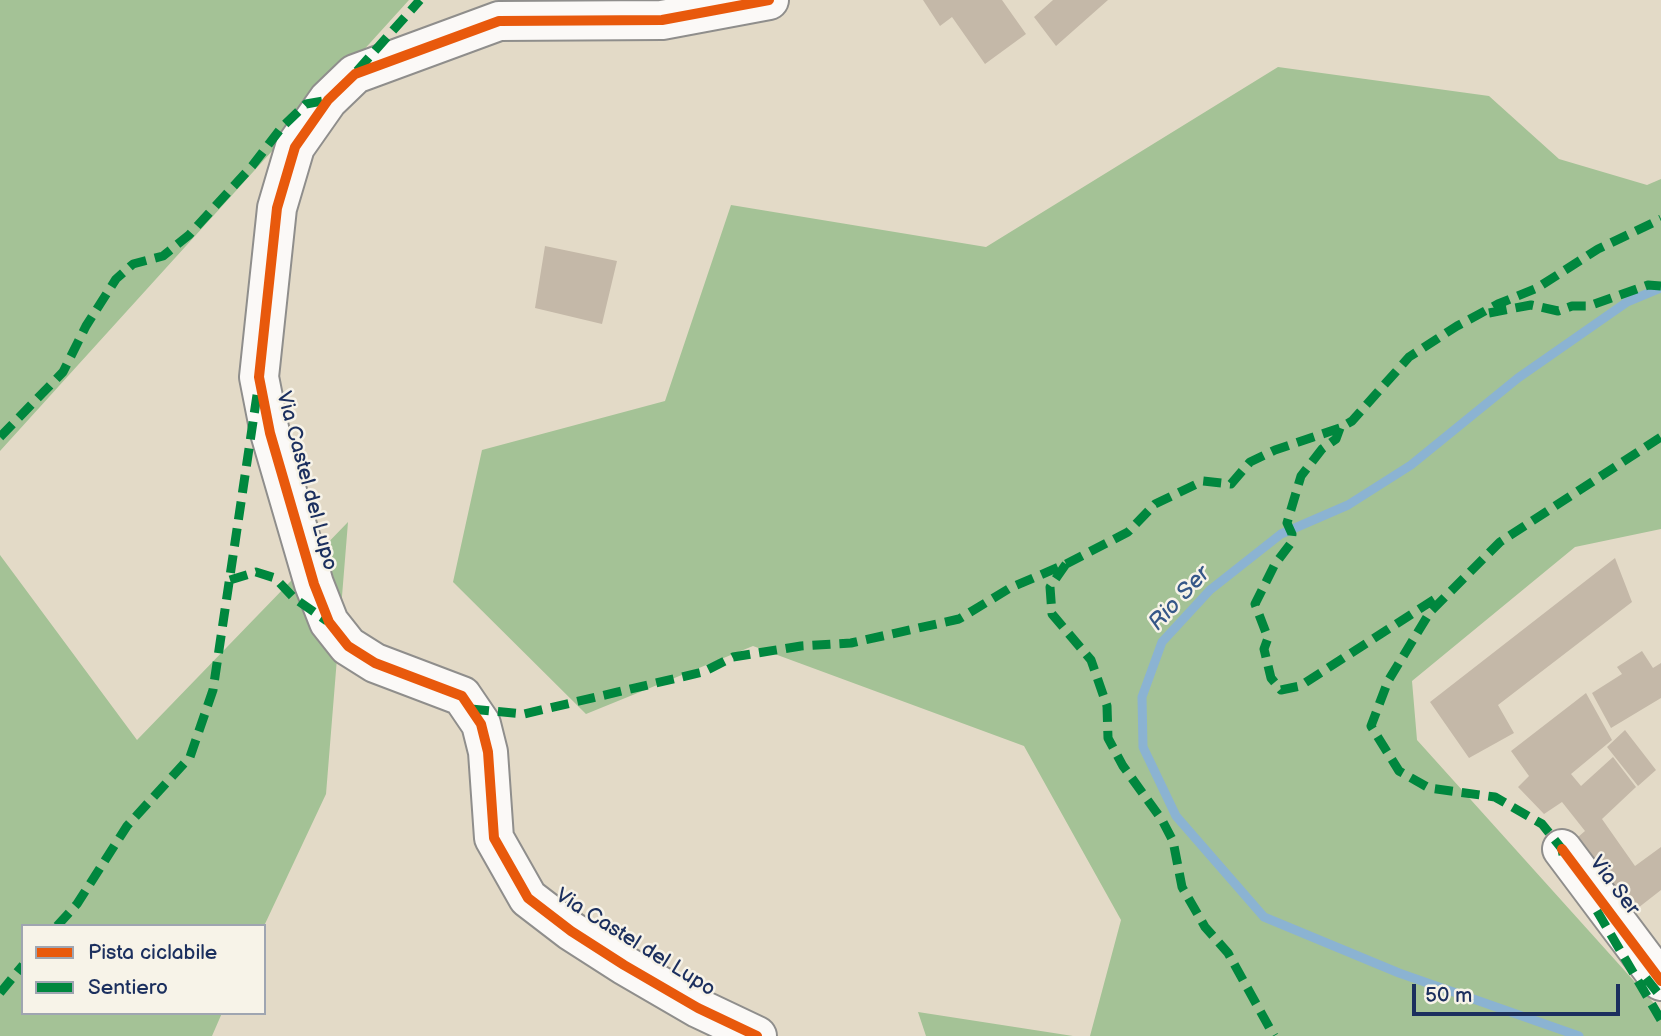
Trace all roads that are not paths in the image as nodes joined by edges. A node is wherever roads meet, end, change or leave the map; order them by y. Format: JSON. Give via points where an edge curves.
{"nodes":[{"id":1,"x":769,"y":0,"type":"edge"},
{"id":2,"x":1562,"y":849,"type":"dead end"},
{"id":3,"x":1661,"y":981,"type":"edge"},
{"id":4,"x":757,"y":1036,"type":"edge"}],
"edges":[{"from":1,"to":4,"type":"street","name":"Via Castel del Lupo","via":[[662,20],[499,21],[355,74],[328,100],[295,147],[277,208],[259,377],[270,433],[329,622],[348,646],[375,663],[462,696],[481,724],[494,838],[528,898],[624,965]]},
{"from":2,"to":3,"type":"street","name":"Via Ser"}]}
